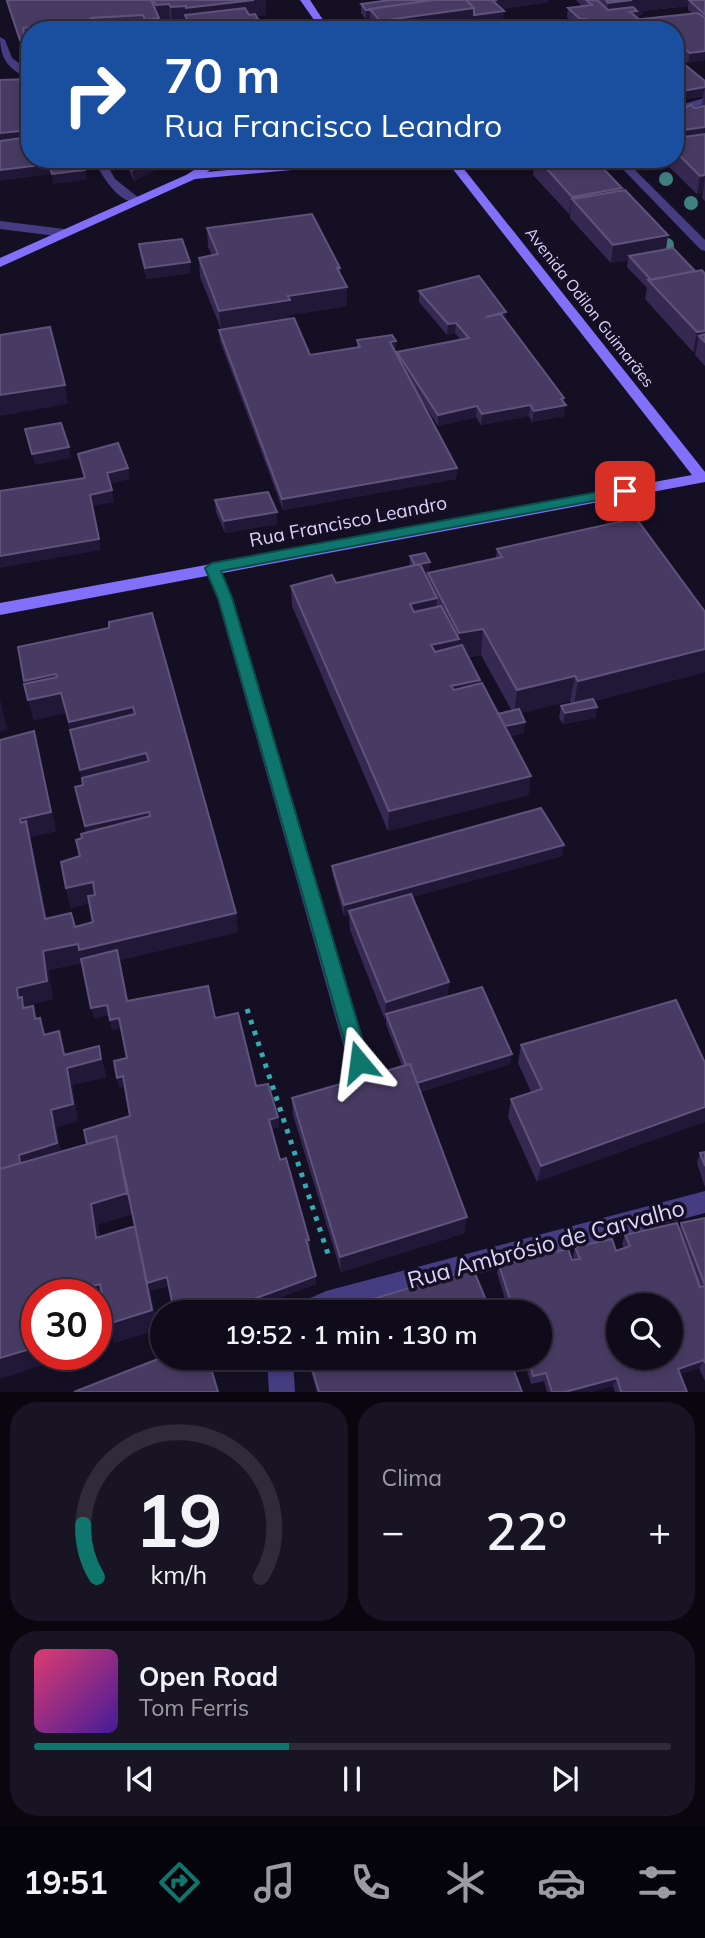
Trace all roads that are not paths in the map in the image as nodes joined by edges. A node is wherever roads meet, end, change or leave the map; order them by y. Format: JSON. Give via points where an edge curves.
{"nodes":[{"id":1,"x":305,"y":0,"type":"edge"},
{"id":2,"x":320,"y":21,"type":"edge"},
{"id":3,"x":0,"y":40,"type":"edge"},
{"id":4,"x":21,"y":69,"type":"edge"},
{"id":5,"x":705,"y":101,"type":"edge"},
{"id":6,"x":684,"y":107,"type":"edge"},
{"id":7,"x":103,"y":168,"type":"edge"},
{"id":8,"x":205,"y":168,"type":"edge"},
{"id":9,"x":284,"y":168,"type":"edge"},
{"id":10,"x":457,"y":168,"type":"edge"},
{"id":11,"x":626,"y":168,"type":"edge"},
{"id":12,"x":190,"y":177,"type":"junction"},
{"id":13,"x":135,"y":200,"type":"junction"},
{"id":14,"x":0,"y":225,"type":"edge"},
{"id":15,"x":64,"y":233,"type":"junction"},
{"id":16,"x":705,"y":247,"type":"edge"},
{"id":17,"x":0,"y":262,"type":"edge"},
{"id":18,"x":704,"y":477,"type":"edge"},
{"id":19,"x":212,"y":568,"type":"junction"},
{"id":20,"x":0,"y":609,"type":"edge"},
{"id":21,"x":359,"y":1062,"type":"dead end"},
{"id":22,"x":705,"y":1202,"type":"edge"},
{"id":23,"x":339,"y":1300,"type":"edge"},
{"id":24,"x":281,"y":1370,"type":"edge"},
{"id":25,"x":282,"y":1392,"type":"edge"}],
"edges":[{"from":1,"to":2,"type":"main road"},
{"from":3,"to":4,"type":"street","via":[[8,60]]},
{"from":5,"to":6,"type":"street"},
{"from":7,"to":13,"type":"street","via":[[111,181]]},
{"from":8,"to":12,"type":"main road"},
{"from":9,"to":12,"type":"main road"},
{"from":10,"to":18,"type":"main road","name":"Avenida Odilon Guimarães"},
{"from":11,"to":16,"type":"street"},
{"from":12,"to":13,"type":"main road"},
{"from":13,"to":15,"type":"main road"},
{"from":14,"to":15,"type":"street"},
{"from":15,"to":17,"type":"main road"},
{"from":18,"to":19,"type":"main road","name":"Rua Francisco Leandro"},
{"from":19,"to":20,"type":"main road","name":"Rua Francisco Leandro"},
{"from":19,"to":21,"type":"street","via":[[225,598]]},
{"from":22,"to":23,"type":"street","name":"Rua Ambrósio de Carvalho"},
{"from":24,"to":25,"type":"street"}]}
